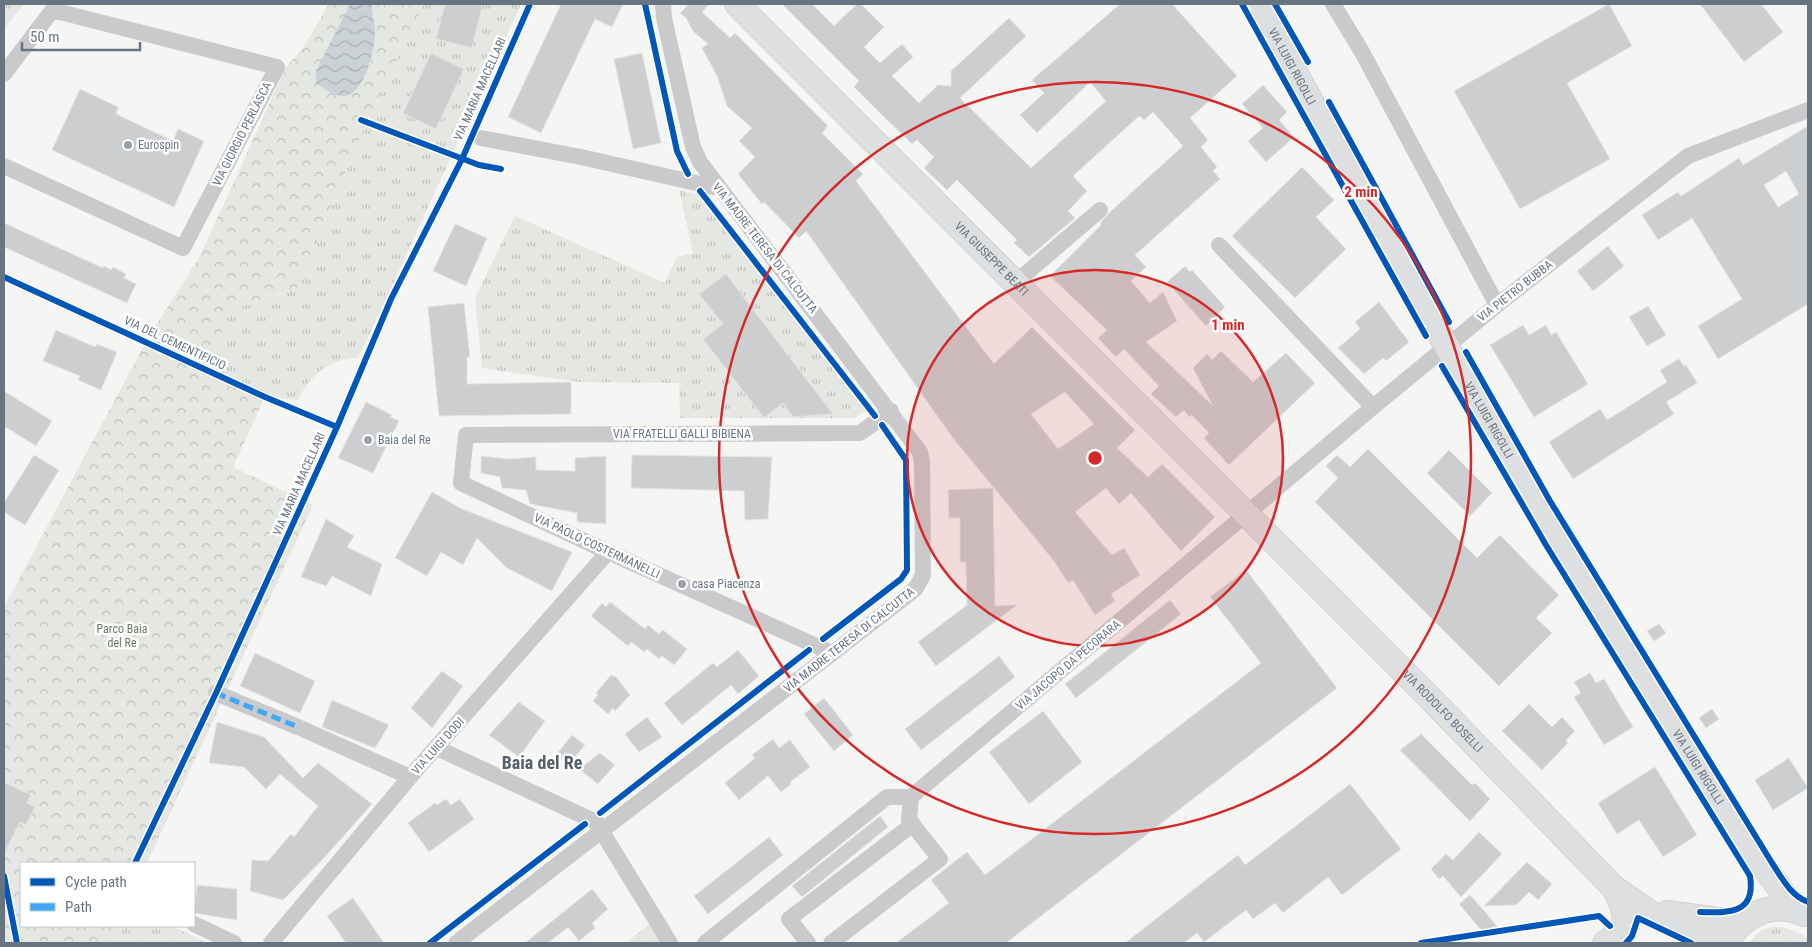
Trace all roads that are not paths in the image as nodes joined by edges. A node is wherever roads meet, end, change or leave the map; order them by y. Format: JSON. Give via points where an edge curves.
{"nodes":[{"id":1,"x":737,"y":4,"type":"edge"},
{"id":2,"x":1258,"y":4,"type":"edge"},
{"id":3,"x":1333,"y":4,"type":"edge"},
{"id":4,"x":61,"y":8,"type":"edge"},
{"id":5,"x":661,"y":8,"type":"edge"},
{"id":6,"x":4,"y":74,"type":"edge"},
{"id":7,"x":1808,"y":110,"type":"edge"},
{"id":8,"x":481,"y":138,"type":"dead end"},
{"id":9,"x":4,"y":166,"type":"edge"},
{"id":10,"x":718,"y":188,"type":"junction"},
{"id":11,"x":1100,"y":210,"type":"dead end"},
{"id":12,"x":1219,"y":245,"type":"dead end"},
{"id":13,"x":1016,"y":282,"type":"junction"},
{"id":14,"x":1497,"y":305,"type":"junction"},
{"id":15,"x":1446,"y":347,"type":"junction"},
{"id":16,"x":1373,"y":407,"type":"junction"},
{"id":17,"x":891,"y":411,"type":"junction"},
{"id":18,"x":466,"y":435,"type":"joint"},
{"id":19,"x":1246,"y":514,"type":"junction"},
{"id":20,"x":608,"y":552,"type":"junction"},
{"id":21,"x":832,"y":653,"type":"junction"},
{"id":22,"x":216,"y":693,"type":"dead end"},
{"id":23,"x":437,"y":748,"type":"junction"},
{"id":24,"x":410,"y":778,"type":"junction"},
{"id":25,"x":911,"y":797,"type":"junction"},
{"id":26,"x":913,"y":824,"type":"junction"},
{"id":27,"x":1736,"y":827,"type":"junction"},
{"id":28,"x":603,"y":830,"type":"junction"},
{"id":29,"x":1614,"y":888,"type":"junction"},
{"id":30,"x":1641,"y":907,"type":"junction"},
{"id":31,"x":1803,"y":913,"type":"edge"},
{"id":32,"x":1750,"y":917,"type":"junction"},
{"id":33,"x":195,"y":924,"type":"edge"},
{"id":34,"x":234,"y":943,"type":"edge"},
{"id":35,"x":271,"y":943,"type":"edge"},
{"id":36,"x":456,"y":943,"type":"edge"},
{"id":37,"x":670,"y":943,"type":"edge"},
{"id":38,"x":705,"y":943,"type":"edge"},
{"id":39,"x":808,"y":943,"type":"edge"},
{"id":40,"x":831,"y":943,"type":"edge"},
{"id":41,"x":1604,"y":943,"type":"edge"},
{"id":42,"x":1714,"y":943,"type":"edge"},
{"id":43,"x":1727,"y":943,"type":"edge"}],
"edges":[{"from":1,"to":13,"type":"street","name":"VIA GIUSEPPE BEATI"},
{"from":2,"to":15,"type":"street","name":"VIA LUIGI RIGOLLI"},
{"from":3,"to":14,"type":"street"},
{"from":4,"to":6,"type":"street","name":"VIA GIORGIO PERLASCA","via":[[50,12]]},
{"from":4,"to":9,"type":"street","name":"VIA GIORGIO PERLASCA","via":[[277,67],[184,248]]},
{"from":5,"to":10,"type":"street","name":"VIA MADRE TERESA DI CALCUTTA","via":[[693,147]]},
{"from":7,"to":14,"type":"street","name":"VIA PIETRO BUBBA","via":[[1688,156]]},
{"from":8,"to":10,"type":"street"},
{"from":10,"to":17,"type":"street","name":"VIA MADRE TERESA DI CALCUTTA"},
{"from":11,"to":13,"type":"street"},
{"from":12,"to":16,"type":"street"},
{"from":13,"to":19,"type":"street","name":"VIA GIUSEPPE BEATI"},
{"from":14,"to":15,"type":"street","name":"VIA PIETRO BUBBA"},
{"from":15,"to":16,"type":"street","name":"VIA PIETRO BUBBA"},
{"from":15,"to":27,"type":"street","name":"VIA LUIGI RIGOLLI","via":[[1563,550]]},
{"from":16,"to":19,"type":"street","name":"VIA PIETRO BUBBA"},
{"from":17,"to":18,"type":"street","name":"VIA FRATELLI GALLI BIBIENA","via":[[860,434]]},
{"from":17,"to":21,"type":"street","name":"VIA MADRE TERESA DI CALCUTTA","via":[[916,444],[922,462],[923,575],[916,588]]},
{"from":18,"to":20,"type":"street","name":"VIA PAOLO COSTERMANELLI","via":[[460,482]]},
{"from":19,"to":25,"type":"street","name":"VIA JACOPO DA PECORARA"},
{"from":19,"to":29,"type":"street","name":"VIA RODOLFO BOSELLI"},
{"from":20,"to":21,"type":"street","name":"VIA PAOLO COSTERMANELLI"},
{"from":20,"to":23,"type":"street","name":"VIA LUIGI DODI"},
{"from":21,"to":28,"type":"street","name":"VIA MADRE TERESA DI CALCUTTA"},
{"from":22,"to":24,"type":"street"},
{"from":23,"to":24,"type":"street","name":"VIA LUIGI DODI"},
{"from":23,"to":28,"type":"street","via":[[592,820]]},
{"from":24,"to":35,"type":"street","name":"VIA LUIGI DODI"},
{"from":25,"to":26,"type":"street","via":[[909,820]]},
{"from":25,"to":38,"type":"street","via":[[887,798]]},
{"from":26,"to":39,"type":"street","via":[[789,919]]},
{"from":26,"to":40,"type":"street","via":[[940,859]]},
{"from":27,"to":31,"type":"street","name":"VIA LUIGI RIGOLLI"},
{"from":27,"to":32,"type":"street","name":"VIA LUIGI RIGOLLI","via":[[1758,872],[1761,894]]},
{"from":28,"to":36,"type":"street","name":"VIA MADRE TERESA DI CALCUTTA"},
{"from":28,"to":37,"type":"street"},
{"from":29,"to":30,"type":"street","name":"VIA RODOLFO BOSELLI"},
{"from":29,"to":41,"type":"street","via":[[1625,910],[1625,921],[1617,935]]},
{"from":30,"to":32,"type":"street","name":"VIA RODOLFO BOSELLI","via":[[1678,915]]},
{"from":30,"to":42,"type":"street","name":"VIA RODOLFO BOSELLI"},
{"from":31,"to":32,"type":"street","name":"VIA RODOLFO BOSELLI","via":[[1785,908]]},
{"from":32,"to":43,"type":"street"},
{"from":33,"to":34,"type":"street"}]}
